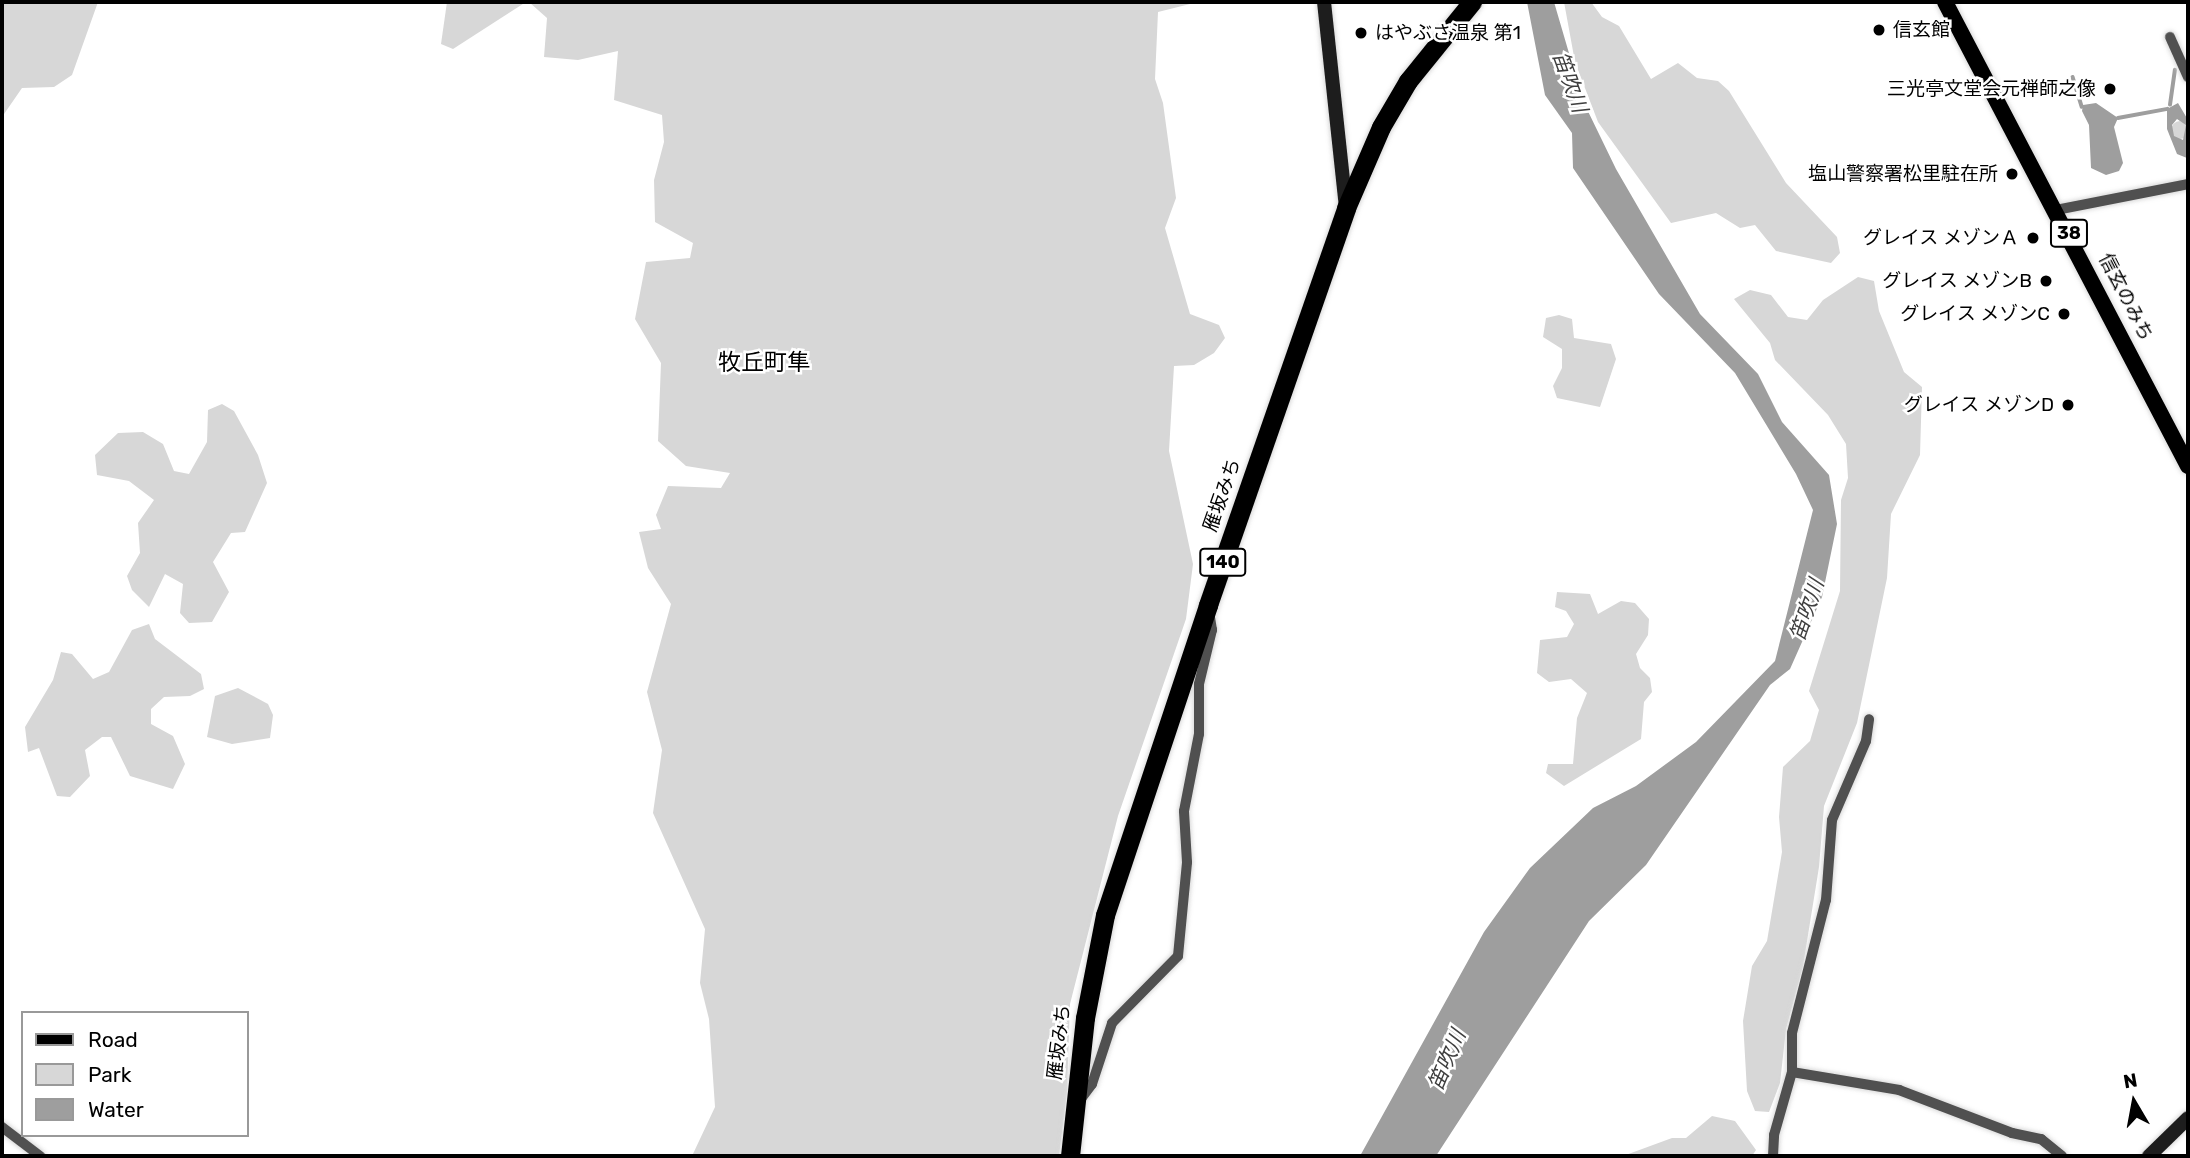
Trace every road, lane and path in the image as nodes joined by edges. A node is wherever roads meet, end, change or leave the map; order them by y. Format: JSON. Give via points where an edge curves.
{"nodes":[{"id":1,"x":1324,"y":2,"type":"edge"},
{"id":2,"x":1945,"y":2,"type":"edge"},
{"id":3,"x":1471,"y":3,"type":"edge"},
{"id":4,"x":2171,"y":37,"type":"dead end"},
{"id":5,"x":2188,"y":77,"type":"edge"},
{"id":6,"x":2188,"y":184,"type":"edge"},
{"id":7,"x":1346,"y":208,"type":"junction"},
{"id":8,"x":2056,"y":210,"type":"junction"},
{"id":9,"x":2188,"y":466,"type":"edge"},
{"id":10,"x":1208,"y":605,"type":"junction"},
{"id":11,"x":1869,"y":719,"type":"dead end"},
{"id":12,"x":1792,"y":1072,"type":"junction"},
{"id":13,"x":1074,"y":1106,"type":"junction"},
{"id":14,"x":2188,"y":1118,"type":"edge"},
{"id":15,"x":2,"y":1127,"type":"edge"},
{"id":16,"x":40,"y":1156,"type":"edge"},
{"id":17,"x":1070,"y":1156,"type":"edge"},
{"id":18,"x":1773,"y":1156,"type":"edge"},
{"id":19,"x":2062,"y":1156,"type":"edge"},
{"id":20,"x":2149,"y":1156,"type":"edge"}],
"edges":[{"from":1,"to":7,"type":"street"},
{"from":2,"to":8,"type":"main road","name":"信玄のみち","number":"38"},
{"from":3,"to":7,"type":"highway","name":"雁坂みち","number":"140","via":[[1408,81],[1381,127]]},
{"from":4,"to":5,"type":"street"},
{"from":6,"to":8,"type":"street"},
{"from":7,"to":10,"type":"highway","name":"雁坂みち","number":"140"},
{"from":8,"to":9,"type":"main road","name":"信玄のみち","number":"38"},
{"from":10,"to":13,"type":"highway","name":"雁坂みち","number":"140","via":[[1112,888],[1093,967]]},
{"from":10,"to":13,"type":"street","via":[[1212,630],[1199,684],[1199,734],[1185,797],[1187,862],[1178,956],[1112,1023],[1092,1084]]},
{"from":11,"to":12,"type":"street","via":[[1866,741],[1832,820],[1826,900],[1792,1033]]},
{"from":12,"to":18,"type":"street","via":[[1774,1135]]},
{"from":12,"to":19,"type":"street","via":[[1899,1090],[2012,1133],[2041,1139]]},
{"from":13,"to":17,"type":"highway","name":"雁坂みち","number":"140"},
{"from":14,"to":20,"type":"street"},
{"from":15,"to":16,"type":"street"}]}
